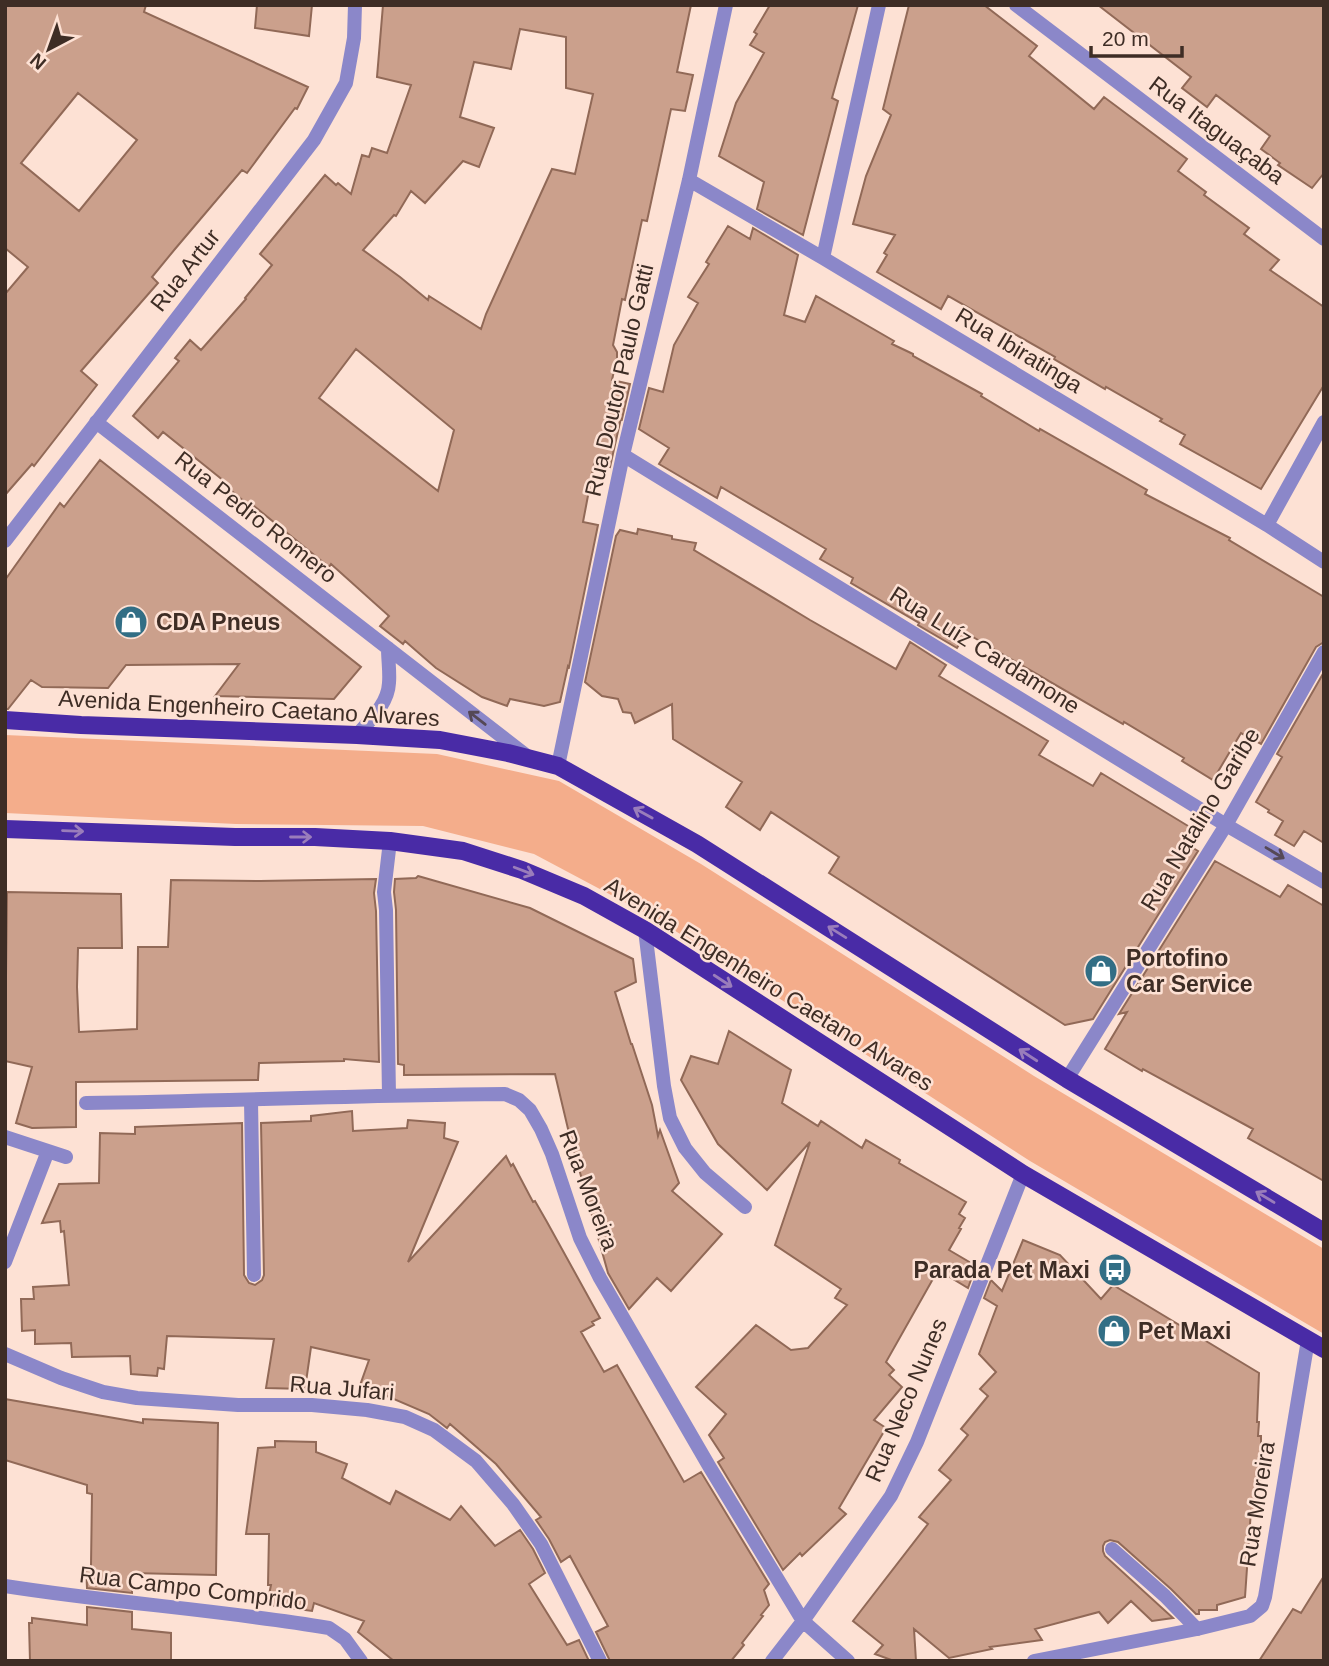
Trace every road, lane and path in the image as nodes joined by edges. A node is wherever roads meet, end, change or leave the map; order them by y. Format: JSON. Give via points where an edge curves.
{"nodes":[{"id":1,"x":355,"y":5,"type":"edge"},
{"id":2,"x":726,"y":5,"type":"edge"},
{"id":3,"x":879,"y":5,"type":"edge"},
{"id":4,"x":1016,"y":5,"type":"edge"},
{"id":5,"x":689,"y":180,"type":"junction"},
{"id":6,"x":1324,"y":239,"type":"edge"},
{"id":7,"x":823,"y":258,"type":"junction"},
{"id":8,"x":96,"y":422,"type":"junction"},
{"id":9,"x":1324,"y":422,"type":"edge"},
{"id":10,"x":623,"y":454,"type":"junction"},
{"id":11,"x":1267,"y":525,"type":"junction"},
{"id":12,"x":5,"y":541,"type":"edge"},
{"id":13,"x":1324,"y":562,"type":"edge"},
{"id":14,"x":388,"y":648,"type":"junction"},
{"id":15,"x":1324,"y":652,"type":"edge"},
{"id":16,"x":5,"y":720,"type":"edge"},
{"id":17,"x":357,"y":735,"type":"junction"},
{"id":18,"x":531,"y":759,"type":"junction"},
{"id":19,"x":558,"y":766,"type":"junction"},
{"id":20,"x":1226,"y":825,"type":"junction"},
{"id":21,"x":5,"y":829,"type":"edge"},
{"id":22,"x":390,"y":841,"type":"junction"},
{"id":23,"x":1324,"y":882,"type":"edge"},
{"id":24,"x":645,"y":930,"type":"junction"},
{"id":25,"x":1067,"y":1079,"type":"junction"},
{"id":26,"x":389,"y":1095,"type":"junction"},
{"id":27,"x":251,"y":1101,"type":"junction"},
{"id":28,"x":86,"y":1103,"type":"dead end"},
{"id":29,"x":5,"y":1137,"type":"edge"},
{"id":30,"x":48,"y":1152,"type":"junction"},
{"id":31,"x":66,"y":1157,"type":"dead end"},
{"id":32,"x":1023,"y":1174,"type":"junction"},
{"id":33,"x":745,"y":1207,"type":"dead end"},
{"id":34,"x":1324,"y":1232,"type":"edge"},
{"id":35,"x":5,"y":1262,"type":"edge"},
{"id":36,"x":254,"y":1275,"type":"dead end"},
{"id":37,"x":1308,"y":1340,"type":"junction"},
{"id":38,"x":1324,"y":1349,"type":"edge"},
{"id":39,"x":5,"y":1354,"type":"edge"},
{"id":40,"x":1112,"y":1549,"type":"dead end"},
{"id":41,"x":5,"y":1586,"type":"edge"},
{"id":42,"x":803,"y":1622,"type":"junction"},
{"id":43,"x":1197,"y":1629,"type":"junction"},
{"id":44,"x":360,"y":1661,"type":"edge"},
{"id":45,"x":600,"y":1661,"type":"edge"},
{"id":46,"x":772,"y":1661,"type":"edge"},
{"id":47,"x":848,"y":1661,"type":"edge"},
{"id":48,"x":1034,"y":1661,"type":"edge"}],
"edges":[{"from":1,"to":8,"type":"street","name":"Rua Artur","via":[[346,83],[314,140]]},
{"from":2,"to":5,"type":"street","name":"Rua Doutor Paulo Gatti"},
{"from":3,"to":7,"type":"street"},
{"from":4,"to":6,"type":"street","name":"Rua Itaguaçaba"},
{"from":5,"to":7,"type":"street","name":"Rua Ibiratinga"},
{"from":5,"to":10,"type":"street","name":"Rua Doutor Paulo Gatti"},
{"from":7,"to":11,"type":"street","name":"Rua Ibiratinga"},
{"from":8,"to":12,"type":"street","name":"Rua Artur"},
{"from":8,"to":14,"type":"street","name":"Rua Pedro Romero"},
{"from":9,"to":11,"type":"street"},
{"from":10,"to":19,"type":"street","name":"Rua Doutor Paulo Gatti"},
{"from":10,"to":20,"type":"street","name":"Rua Luíz Cardamone"},
{"from":11,"to":13,"type":"street","name":"Rua Ibiratinga"},
{"from":14,"to":17,"type":"street","via":[[386,696]]},
{"from":18,"to":14,"type":"street","name":"Rua Pedro Romero","one_way":true},
{"from":15,"to":20,"type":"street","name":"Rua Natalino Garibe"},
{"from":16,"to":17,"type":"main road","name":"Avenida Engenheiro Caetano Alvares"},
{"from":17,"to":18,"type":"main road","name":"Avenida Engenheiro Caetano Alvares","via":[[440,740]]},
{"from":18,"to":19,"type":"main road","name":"Avenida Engenheiro Caetano Alvares"},
{"from":25,"to":19,"type":"main road","name":"Avenida Engenheiro Caetano Alvares","one_way":true,"via":[[697,844]]},
{"from":20,"to":23,"type":"street","name":"Rua Luíz Cardamone","one_way":true},
{"from":20,"to":25,"type":"street","name":"Rua Natalino Garibe"},
{"from":21,"to":22,"type":"main road","name":"Avenida Engenheiro Caetano Alvares","one_way":true},
{"from":22,"to":24,"type":"main road","name":"Avenida Engenheiro Caetano Alvares","one_way":true,"via":[[463,851],[522,870],[584,896]]},
{"from":22,"to":26,"type":"street","via":[[384,892]]},
{"from":24,"to":32,"type":"main road","name":"Avenida Engenheiro Caetano Alvares","one_way":true},
{"from":24,"to":33,"type":"street","via":[[670,1118],[705,1173]]},
{"from":34,"to":25,"type":"main road","name":"Avenida Engenheiro Caetano Alvares","one_way":true},
{"from":26,"to":27,"type":"street","name":"Rua Moreira"},
{"from":26,"to":42,"type":"street","name":"Rua Moreira","via":[[505,1094],[530,1110],[600,1278]]},
{"from":27,"to":28,"type":"street","name":"Rua Moreira"},
{"from":27,"to":36,"type":"street"},
{"from":29,"to":30,"type":"street"},
{"from":30,"to":31,"type":"street"},
{"from":30,"to":35,"type":"street"},
{"from":32,"to":37,"type":"main road","name":"Avenida Engenheiro Caetano Alvares"},
{"from":32,"to":42,"type":"street","name":"Rua Neco Nunes","via":[[917,1442],[891,1496]]},
{"from":37,"to":38,"type":"main road","name":"Avenida Engenheiro Caetano Alvares"},
{"from":37,"to":43,"type":"street","name":"Rua Moreira","via":[[1262,1606],[1250,1616]]},
{"from":39,"to":45,"type":"street","name":"Rua Jufari","via":[[103,1392],[200,1403],[367,1410],[405,1416],[434,1430],[476,1461],[513,1504],[541,1544]]},
{"from":40,"to":43,"type":"street"},
{"from":41,"to":44,"type":"street","name":"Rua Campo Comprido","via":[[329,1628],[345,1639]]},
{"from":42,"to":46,"type":"street","name":"Rua Neco Nunes"},
{"from":42,"to":47,"type":"street","name":"Rua Moreira"},
{"from":43,"to":48,"type":"street","name":"Rua Moreira"}]}
